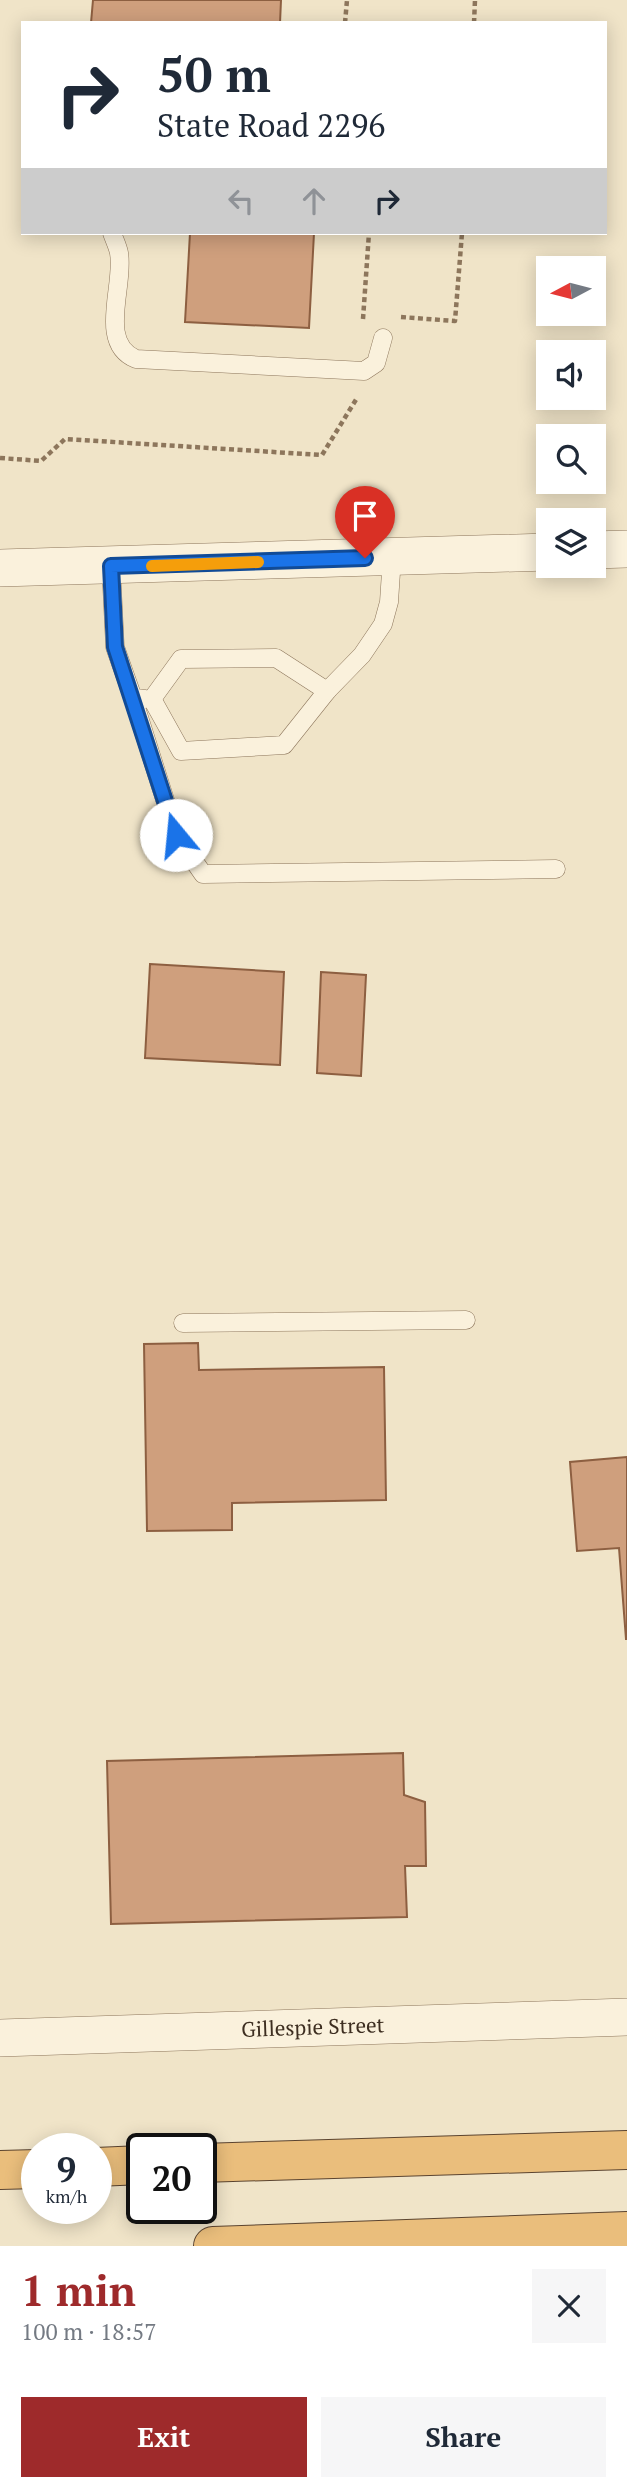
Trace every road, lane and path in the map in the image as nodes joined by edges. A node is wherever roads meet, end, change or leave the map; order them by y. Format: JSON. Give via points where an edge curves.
{"nodes":[{"id":1,"x":347,"y":0,"type":"edge"},
{"id":2,"x":475,"y":0,"type":"edge"},
{"id":3,"x":345,"y":21,"type":"edge"},
{"id":4,"x":474,"y":21,"type":"edge"},
{"id":5,"x":113,"y":235,"type":"edge"},
{"id":6,"x":369,"y":235,"type":"edge"},
{"id":7,"x":462,"y":235,"type":"edge"},
{"id":8,"x":363,"y":313,"type":"junction"},
{"id":9,"x":374,"y":314,"type":"dead end"},
{"id":10,"x":397,"y":317,"type":"dead end"},
{"id":11,"x":383,"y":338,"type":"dead end"},
{"id":12,"x":359,"y":371,"type":"junction"},
{"id":13,"x":0,"y":458,"type":"edge"},
{"id":14,"x":627,"y":549,"type":"edge"},
{"id":15,"x":606,"y":550,"type":"edge"},
{"id":16,"x":536,"y":552,"type":"edge"},
{"id":17,"x":392,"y":557,"type":"junction"},
{"id":18,"x":111,"y":566,"type":"junction"},
{"id":19,"x":0,"y":568,"type":"edge"},
{"id":20,"x":327,"y":691,"type":"junction"},
{"id":21,"x":133,"y":698,"type":"junction"},
{"id":22,"x":152,"y":699,"type":"junction"},
{"id":23,"x":556,"y":869,"type":"dead end"},
{"id":24,"x":466,"y":1320,"type":"dead end"},
{"id":25,"x":183,"y":1324,"type":"dead end"},
{"id":26,"x":627,"y":2017,"type":"edge"},
{"id":27,"x":0,"y":2038,"type":"edge"},
{"id":28,"x":627,"y":2150,"type":"edge"},
{"id":29,"x":217,"y":2163,"type":"edge"},
{"id":30,"x":21,"y":2169,"type":"edge"},
{"id":31,"x":0,"y":2170,"type":"edge"},
{"id":32,"x":627,"y":2231,"type":"edge"},
{"id":33,"x":213,"y":2246,"type":"edge"}],
"edges":[{"from":1,"to":3,"type":"path"},
{"from":2,"to":4,"type":"path"},
{"from":5,"to":12,"type":"lane","via":[[120,254],[116,337],[127,355]]},
{"from":6,"to":8,"type":"path"},
{"from":7,"to":10,"type":"path","via":[[455,321]]},
{"from":8,"to":9,"type":"path"},
{"from":8,"to":12,"type":"path"},
{"from":11,"to":12,"type":"lane","via":[[376,363]]},
{"from":12,"to":13,"type":"path","via":[[357,397],[322,455],[65,439],[41,461]]},
{"from":14,"to":15,"type":"street"},
{"from":16,"to":17,"type":"street"},
{"from":17,"to":18,"type":"street"},
{"from":17,"to":20,"type":"lane","via":[[383,625]]},
{"from":18,"to":19,"type":"street"},
{"from":18,"to":21,"type":"lane","via":[[115,647]]},
{"from":20,"to":22,"type":"lane","via":[[275,658],[181,659]]},
{"from":20,"to":22,"type":"lane","via":[[284,745],[181,751]]},
{"from":21,"to":22,"type":"lane"},
{"from":21,"to":23,"type":"lane","via":[[176,835],[203,874]]},
{"from":24,"to":25,"type":"lane"},
{"from":26,"to":27,"type":"street","name":"Gillespie Street"},
{"from":28,"to":29,"type":"highway"},
{"from":30,"to":31,"type":"highway"},
{"from":32,"to":33,"type":"highway"}]}
